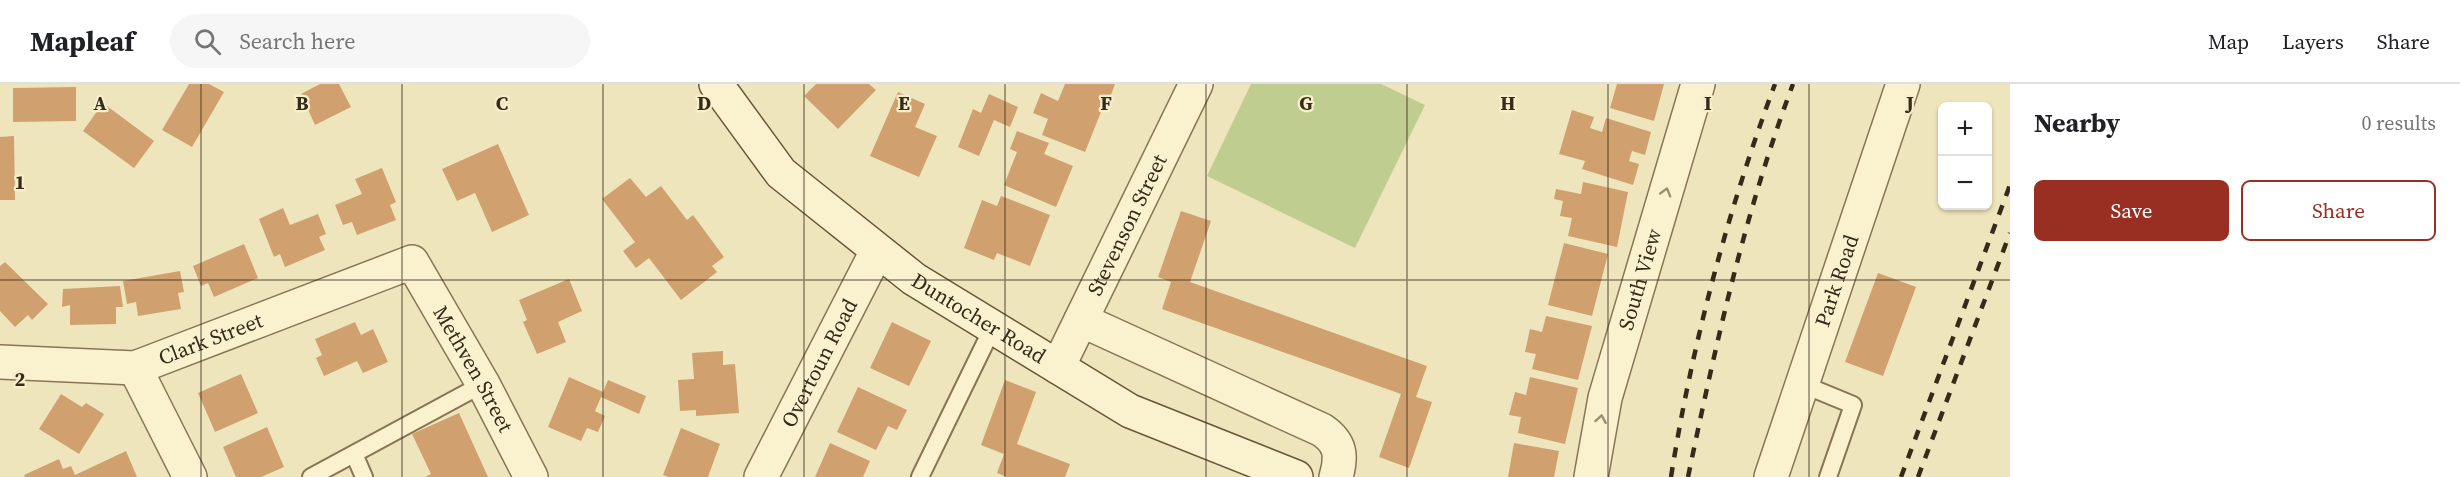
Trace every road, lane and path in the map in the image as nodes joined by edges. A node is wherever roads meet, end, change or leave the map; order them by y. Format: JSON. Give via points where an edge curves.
{"nodes":[{"id":1,"x":716,"y":84,"type":"edge"},
{"id":2,"x":1196,"y":84,"type":"edge"},
{"id":3,"x":1698,"y":84,"type":"edge"},
{"id":4,"x":1903,"y":84,"type":"edge"},
{"id":5,"x":877,"y":251,"type":"junction"},
{"id":6,"x":412,"y":262,"type":"joint"},
{"id":7,"x":1081,"y":320,"type":"junction"},
{"id":8,"x":993,"y":327,"type":"junction"},
{"id":9,"x":0,"y":362,"type":"edge"},
{"id":10,"x":1058,"y":367,"type":"junction"},
{"id":11,"x":135,"y":368,"type":"junction"},
{"id":12,"x":483,"y":384,"type":"junction"},
{"id":13,"x":1802,"y":384,"type":"junction"},
{"id":14,"x":354,"y":454,"type":"junction"},
{"id":15,"x":190,"y":477,"type":"edge"},
{"id":16,"x":311,"y":477,"type":"edge"},
{"id":17,"x":364,"y":477,"type":"edge"},
{"id":18,"x":531,"y":477,"type":"edge"},
{"id":19,"x":761,"y":477,"type":"edge"},
{"id":20,"x":920,"y":477,"type":"edge"},
{"id":21,"x":1296,"y":477,"type":"edge"},
{"id":22,"x":1336,"y":477,"type":"edge"},
{"id":23,"x":1591,"y":477,"type":"edge"},
{"id":24,"x":1771,"y":477,"type":"edge"},
{"id":25,"x":1828,"y":477,"type":"edge"}],
"edges":[{"from":1,"to":5,"type":"street","name":"Duntocher Road","via":[[781,173]]},
{"from":2,"to":7,"type":"street","name":"Stevenson Street"},
{"from":23,"to":3,"type":"street","name":"South View","one_way":true,"via":[[1605,398]]},
{"from":4,"to":13,"type":"street","name":"Park Road"},
{"from":5,"to":8,"type":"street","name":"Duntocher Road","via":[[914,279]]},
{"from":5,"to":19,"type":"street","name":"Overtoun Road"},
{"from":6,"to":11,"type":"street","name":"Clark Street"},
{"from":6,"to":12,"type":"street","name":"Methven Street"},
{"from":7,"to":10,"type":"street","name":"Stevenson Street"},
{"from":7,"to":22,"type":"street","via":[[1322,430],[1340,451]]},
{"from":8,"to":10,"type":"street","name":"Duntocher Road"},
{"from":8,"to":20,"type":"lane"},
{"from":9,"to":11,"type":"street","name":"Clark Street"},
{"from":10,"to":21,"type":"street","name":"Duntocher Road","via":[[1130,411]]},
{"from":11,"to":15,"type":"street"},
{"from":12,"to":14,"type":"lane"},
{"from":12,"to":18,"type":"street","name":"Methven Street"},
{"from":13,"to":24,"type":"street","name":"Park Road"},
{"from":13,"to":25,"type":"lane","via":[[1853,405]]},
{"from":14,"to":16,"type":"lane"},
{"from":14,"to":17,"type":"lane"}]}
